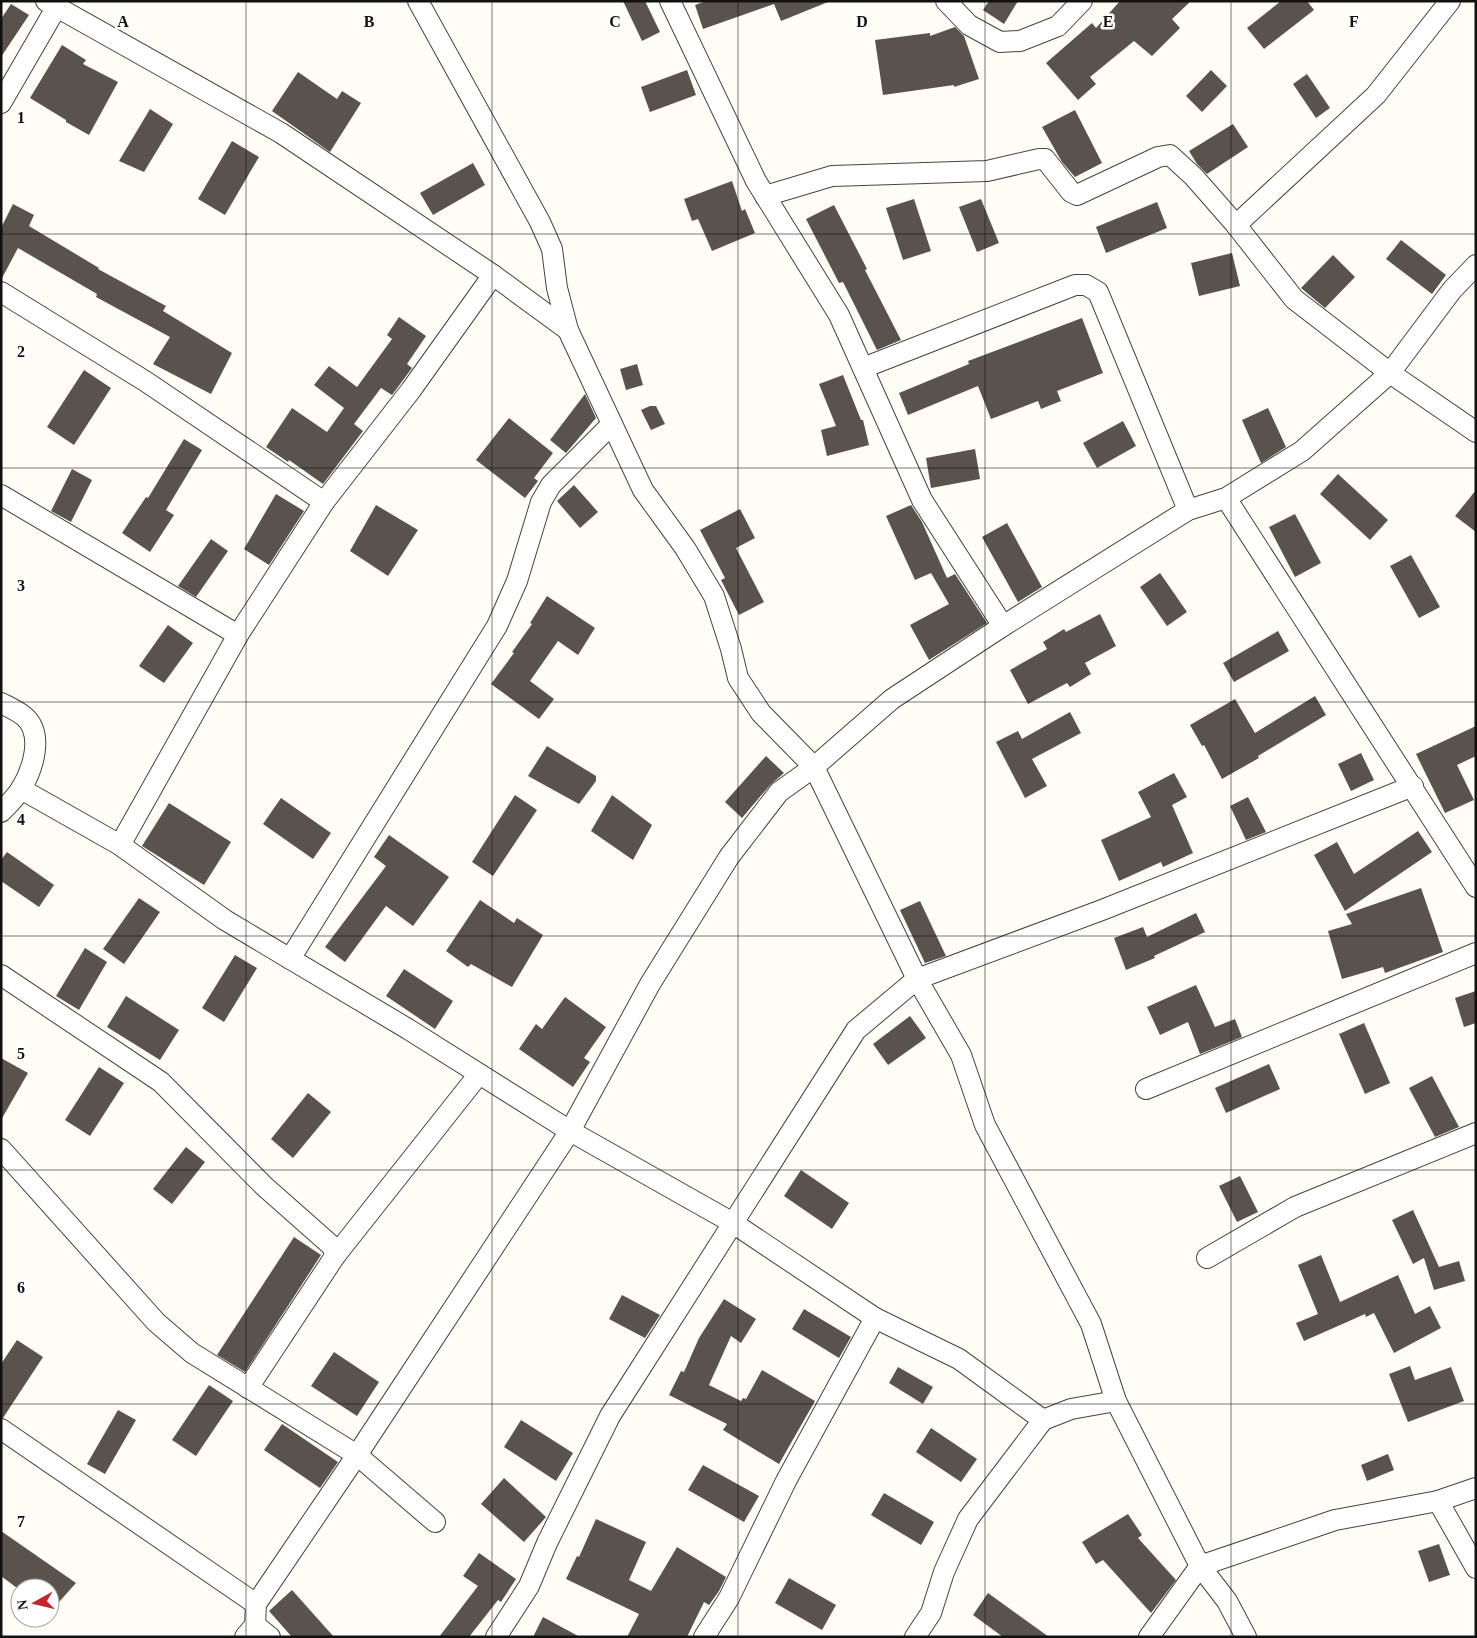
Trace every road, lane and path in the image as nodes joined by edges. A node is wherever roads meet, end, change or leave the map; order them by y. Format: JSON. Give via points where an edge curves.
{"nodes":[{"id":1,"x":418,"y":1,"type":"edge"},
{"id":2,"x":670,"y":1,"type":"edge"},
{"id":3,"x":946,"y":1,"type":"edge"},
{"id":4,"x":1082,"y":1,"type":"edge"},
{"id":5,"x":1450,"y":1,"type":"edge"},
{"id":6,"x":51,"y":5,"type":"edge"},
{"id":7,"x":1,"y":103,"type":"edge"},
{"id":8,"x":765,"y":196,"type":"junction"},
{"id":9,"x":1236,"y":225,"type":"junction"},
{"id":10,"x":1476,"y":266,"type":"edge"},
{"id":11,"x":493,"y":274,"type":"junction"},
{"id":12,"x":1,"y":292,"type":"edge"},
{"id":13,"x":568,"y":330,"type":"junction"},
{"id":14,"x":862,"y":368,"type":"junction"},
{"id":15,"x":1390,"y":373,"type":"junction"},
{"id":16,"x":612,"y":424,"type":"junction"},
{"id":17,"x":1476,"y":432,"type":"edge"},
{"id":18,"x":1,"y":495,"type":"edge"},
{"id":19,"x":1226,"y":498,"type":"junction"},
{"id":20,"x":324,"y":502,"type":"junction"},
{"id":21,"x":1188,"y":510,"type":"junction"},
{"id":22,"x":1002,"y":626,"type":"junction"},
{"id":23,"x":238,"y":635,"type":"junction"},
{"id":24,"x":1,"y":703,"type":"edge"},
{"id":25,"x":814,"y":767,"type":"junction"},
{"id":26,"x":1413,"y":786,"type":"junction"},
{"id":27,"x":21,"y":789,"type":"junction"},
{"id":28,"x":1,"y":812,"type":"edge"},
{"id":29,"x":120,"y":845,"type":"junction"},
{"id":30,"x":1476,"y":887,"type":"edge"},
{"id":31,"x":1476,"y":953,"type":"edge"},
{"id":32,"x":290,"y":959,"type":"junction"},
{"id":33,"x":1,"y":976,"type":"edge"},
{"id":34,"x":917,"y":979,"type":"junction"},
{"id":35,"x":479,"y":1074,"type":"junction"},
{"id":36,"x":1146,"y":1089,"type":"dead end"},
{"id":37,"x":570,"y":1132,"type":"junction"},
{"id":38,"x":1476,"y":1133,"type":"edge"},
{"id":39,"x":1,"y":1149,"type":"edge"},
{"id":40,"x":733,"y":1223,"type":"junction"},
{"id":41,"x":335,"y":1256,"type":"junction"},
{"id":42,"x":1207,"y":1258,"type":"dead end"},
{"id":43,"x":875,"y":1318,"type":"junction"},
{"id":44,"x":248,"y":1388,"type":"junction"},
{"id":45,"x":1116,"y":1401,"type":"junction"},
{"id":46,"x":1043,"y":1420,"type":"junction"},
{"id":47,"x":1,"y":1429,"type":"edge"},
{"id":48,"x":357,"y":1455,"type":"junction"},
{"id":49,"x":1476,"y":1488,"type":"edge"},
{"id":50,"x":1438,"y":1501,"type":"junction"},
{"id":51,"x":435,"y":1522,"type":"dead end"},
{"id":52,"x":1200,"y":1566,"type":"junction"},
{"id":53,"x":1476,"y":1568,"type":"edge"},
{"id":54,"x":256,"y":1604,"type":"junction"},
{"id":55,"x":257,"y":1633,"type":"edge"},
{"id":56,"x":496,"y":1637,"type":"edge"},
{"id":57,"x":704,"y":1637,"type":"edge"},
{"id":58,"x":916,"y":1637,"type":"edge"},
{"id":59,"x":1149,"y":1637,"type":"edge"},
{"id":60,"x":1246,"y":1637,"type":"edge"}],
"edges":[{"from":1,"to":13,"type":"street","via":[[540,222],[552,249],[557,288]]},
{"from":2,"to":8,"type":"street"},
{"from":3,"to":4,"type":"street","via":[[969,25],[1000,42],[1020,41],[1058,26]]},
{"from":5,"to":9,"type":"street","via":[[1376,95]]},
{"from":6,"to":7,"type":"street"},
{"from":6,"to":11,"type":"street","via":[[281,132]]},
{"from":8,"to":9,"type":"street","via":[[832,176],[988,171],[1039,159],[1044,159],[1077,195],[1158,157],[1170,155]]},
{"from":8,"to":14,"type":"street","via":[[839,315]]},
{"from":9,"to":15,"type":"street","via":[[1294,299]]},
{"from":10,"to":15,"type":"street","via":[[1452,290]]},
{"from":11,"to":13,"type":"street"},
{"from":11,"to":20,"type":"street","via":[[411,390]]},
{"from":12,"to":20,"type":"street","via":[[145,381]]},
{"from":13,"to":16,"type":"street"},
{"from":14,"to":21,"type":"street","via":[[1075,285],[1086,285],[1098,292]]},
{"from":14,"to":22,"type":"street","via":[[922,500]]},
{"from":15,"to":17,"type":"street"},
{"from":15,"to":19,"type":"street","via":[[1302,451]]},
{"from":16,"to":25,"type":"street","via":[[643,490],[685,548],[714,596],[738,678],[762,712]]},
{"from":16,"to":32,"type":"street","via":[[551,485],[541,502],[517,581],[497,626]]},
{"from":18,"to":23,"type":"street"},
{"from":19,"to":21,"type":"street"},
{"from":19,"to":26,"type":"street"},
{"from":20,"to":23,"type":"street"},
{"from":21,"to":22,"type":"street"},
{"from":22,"to":25,"type":"street","via":[[892,699]]},
{"from":23,"to":29,"type":"street"},
{"from":24,"to":27,"type":"street","via":[[25,717],[33,729],[36,742],[33,763]]},
{"from":25,"to":34,"type":"street"},
{"from":25,"to":37,"type":"street","via":[[779,792],[729,856],[650,984]]},
{"from":26,"to":30,"type":"street"},
{"from":26,"to":34,"type":"street","via":[[1102,910]]},
{"from":27,"to":28,"type":"street"},
{"from":27,"to":29,"type":"street"},
{"from":29,"to":32,"type":"street","via":[[226,920]]},
{"from":31,"to":36,"type":"street"},
{"from":32,"to":35,"type":"street"},
{"from":33,"to":41,"type":"street","via":[[161,1082],[264,1186],[333,1247]]},
{"from":34,"to":40,"type":"street","via":[[856,1030]]},
{"from":34,"to":45,"type":"street","via":[[961,1056],[985,1125],[1091,1324]]},
{"from":35,"to":37,"type":"street"},
{"from":35,"to":41,"type":"street"},
{"from":37,"to":40,"type":"street"},
{"from":37,"to":48,"type":"street"},
{"from":38,"to":42,"type":"street","via":[[1295,1208]]},
{"from":39,"to":44,"type":"street","via":[[156,1322],[192,1353]]},
{"from":40,"to":43,"type":"street"},
{"from":40,"to":56,"type":"street","via":[[610,1416],[529,1586]]},
{"from":41,"to":44,"type":"street"},
{"from":43,"to":46,"type":"street","via":[[959,1359]]},
{"from":43,"to":57,"type":"street","via":[[786,1481],[730,1598]]},
{"from":44,"to":48,"type":"street"},
{"from":45,"to":46,"type":"street","via":[[1071,1409]]},
{"from":45,"to":52,"type":"street"},
{"from":46,"to":58,"type":"street","via":[[968,1519],[944,1572],[931,1613]]},
{"from":47,"to":54,"type":"street"},
{"from":48,"to":51,"type":"street"},
{"from":48,"to":54,"type":"street"},
{"from":49,"to":50,"type":"street"},
{"from":50,"to":52,"type":"street","via":[[1335,1520]]},
{"from":50,"to":53,"type":"street"},
{"from":52,"to":59,"type":"street"},
{"from":52,"to":60,"type":"street","via":[[1227,1602]]},
{"from":54,"to":55,"type":"street"}]}
